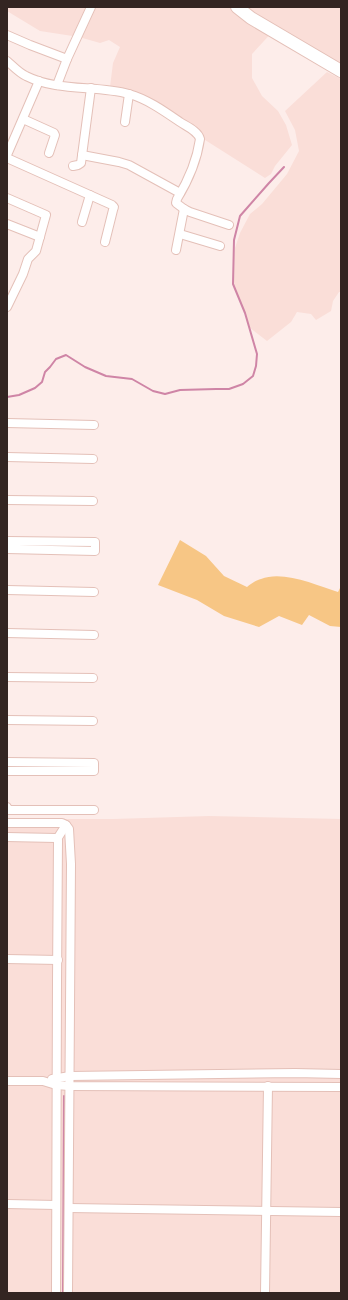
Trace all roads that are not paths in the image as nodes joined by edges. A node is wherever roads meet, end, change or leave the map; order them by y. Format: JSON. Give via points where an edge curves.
{"nodes":[{"id":1,"x":91,"y":7,"type":"edge"},
{"id":2,"x":237,"y":7,"type":"edge"},
{"id":3,"x":7,"y":35,"type":"edge"},
{"id":4,"x":67,"y":59,"type":"junction"},
{"id":5,"x":7,"y":61,"type":"edge"},
{"id":6,"x":341,"y":72,"type":"edge"},
{"id":7,"x":39,"y":81,"type":"junction"},
{"id":8,"x":57,"y":85,"type":"junction"},
{"id":9,"x":91,"y":88,"type":"junction"},
{"id":10,"x":129,"y":94,"type":"junction"},
{"id":11,"x":23,"y":119,"type":"junction"},
{"id":12,"x":125,"y":122,"type":"dead end"},
{"id":13,"x":49,"y":153,"type":"dead end"},
{"id":14,"x":82,"y":155,"type":"junction"},
{"id":15,"x":7,"y":156,"type":"edge"},
{"id":16,"x":73,"y":166,"type":"dead end"},
{"id":17,"x":180,"y":193,"type":"junction"},
{"id":18,"x":90,"y":195,"type":"junction"},
{"id":19,"x":7,"y":198,"type":"edge"},
{"id":20,"x":184,"y":209,"type":"junction"},
{"id":21,"x":82,"y":222,"type":"dead end"},
{"id":22,"x":7,"y":224,"type":"edge"},
{"id":23,"x":229,"y":225,"type":"dead end"},
{"id":24,"x":180,"y":234,"type":"junction"},
{"id":25,"x":40,"y":237,"type":"junction"},
{"id":26,"x":105,"y":242,"type":"dead end"},
{"id":27,"x":220,"y":246,"type":"dead end"},
{"id":28,"x":176,"y":250,"type":"dead end"},
{"id":29,"x":7,"y":307,"type":"edge"},
{"id":30,"x":7,"y":423,"type":"edge"},
{"id":31,"x":94,"y":426,"type":"dead end"},
{"id":32,"x":7,"y":457,"type":"edge"},
{"id":33,"x":93,"y":459,"type":"dead end"},
{"id":34,"x":7,"y":500,"type":"edge"},
{"id":35,"x":93,"y":501,"type":"dead end"},
{"id":36,"x":7,"y":540,"type":"edge"},
{"id":37,"x":7,"y":549,"type":"edge"},
{"id":38,"x":7,"y":590,"type":"edge"},
{"id":39,"x":94,"y":592,"type":"dead end"},
{"id":40,"x":7,"y":633,"type":"edge"},
{"id":41,"x":94,"y":635,"type":"dead end"},
{"id":42,"x":7,"y":677,"type":"edge"},
{"id":43,"x":93,"y":678,"type":"dead end"},
{"id":44,"x":7,"y":720,"type":"edge"},
{"id":45,"x":93,"y":721,"type":"dead end"},
{"id":46,"x":7,"y":762,"type":"edge"},
{"id":47,"x":7,"y":771,"type":"edge"},
{"id":48,"x":7,"y":807,"type":"edge"},
{"id":49,"x":94,"y":810,"type":"dead end"},
{"id":50,"x":7,"y":823,"type":"edge"},
{"id":51,"x":66,"y":825,"type":"junction"},
{"id":52,"x":7,"y":838,"type":"edge"},
{"id":53,"x":57,"y":839,"type":"junction"},
{"id":54,"x":7,"y":959,"type":"edge"},
{"id":55,"x":58,"y":960,"type":"junction"},
{"id":56,"x":341,"y":1074,"type":"edge"},
{"id":57,"x":70,"y":1076,"type":"junction"},
{"id":58,"x":7,"y":1081,"type":"edge"},
{"id":59,"x":56,"y":1081,"type":"junction"},
{"id":60,"x":70,"y":1086,"type":"junction"},
{"id":61,"x":268,"y":1086,"type":"junction"},
{"id":62,"x":341,"y":1087,"type":"edge"},
{"id":63,"x":7,"y":1204,"type":"edge"},
{"id":64,"x":56,"y":1205,"type":"junction"},
{"id":65,"x":69,"y":1208,"type":"junction"},
{"id":66,"x":267,"y":1211,"type":"junction"},
{"id":67,"x":341,"y":1212,"type":"edge"},
{"id":68,"x":56,"y":1293,"type":"edge"},
{"id":69,"x":68,"y":1293,"type":"edge"},
{"id":70,"x":265,"y":1293,"type":"edge"}],
"edges":[{"from":1,"to":4,"type":"street"},
{"from":2,"to":6,"type":"main road"},
{"from":3,"to":4,"type":"street"},
{"from":4,"to":8,"type":"street"},
{"from":5,"to":7,"type":"street","via":[[26,76]]},
{"from":7,"to":8,"type":"street"},
{"from":7,"to":11,"type":"street"},
{"from":8,"to":9,"type":"street"},
{"from":9,"to":10,"type":"street"},
{"from":9,"to":14,"type":"street"},
{"from":10,"to":12,"type":"street"},
{"from":10,"to":17,"type":"street","via":[[151,103],[199,136],[199,149]]},
{"from":11,"to":13,"type":"street","via":[[54,133]]},
{"from":11,"to":15,"type":"street"},
{"from":14,"to":16,"type":"street","via":[[79,165]]},
{"from":14,"to":17,"type":"street","via":[[129,165]]},
{"from":15,"to":18,"type":"street"},
{"from":17,"to":20,"type":"street","via":[[176,202]]},
{"from":18,"to":21,"type":"street"},
{"from":18,"to":26,"type":"street","via":[[114,207]]},
{"from":19,"to":25,"type":"street","via":[[45,214]]},
{"from":20,"to":23,"type":"street"},
{"from":20,"to":24,"type":"street"},
{"from":22,"to":25,"type":"street"},
{"from":24,"to":27,"type":"street"},
{"from":24,"to":28,"type":"street"},
{"from":25,"to":29,"type":"street","via":[[36,251],[28,259]]},
{"from":30,"to":31,"type":"street"},
{"from":32,"to":33,"type":"street"},
{"from":34,"to":35,"type":"street"},
{"from":36,"to":37,"type":"street","via":[[95,542],[94,551]]},
{"from":38,"to":39,"type":"street"},
{"from":40,"to":41,"type":"street"},
{"from":42,"to":43,"type":"street"},
{"from":44,"to":45,"type":"street"},
{"from":46,"to":47,"type":"street","via":[[94,762],[94,771]]},
{"from":48,"to":49,"type":"street","via":[[8,810]]},
{"from":50,"to":51,"type":"street"},
{"from":51,"to":53,"type":"street"},
{"from":51,"to":57,"type":"street","via":[[69,829],[71,864]]},
{"from":52,"to":53,"type":"street"},
{"from":53,"to":55,"type":"street"},
{"from":54,"to":55,"type":"street"},
{"from":55,"to":59,"type":"street"},
{"from":56,"to":57,"type":"street"},
{"from":57,"to":59,"type":"street"},
{"from":57,"to":60,"type":"street"},
{"from":58,"to":59,"type":"street"},
{"from":59,"to":60,"type":"street"},
{"from":59,"to":64,"type":"street"},
{"from":60,"to":61,"type":"street"},
{"from":60,"to":65,"type":"street"},
{"from":61,"to":62,"type":"street"},
{"from":61,"to":66,"type":"street"},
{"from":63,"to":64,"type":"street"},
{"from":64,"to":68,"type":"street"},
{"from":65,"to":66,"type":"street"},
{"from":65,"to":69,"type":"street"},
{"from":66,"to":67,"type":"street"},
{"from":66,"to":70,"type":"street"}]}
